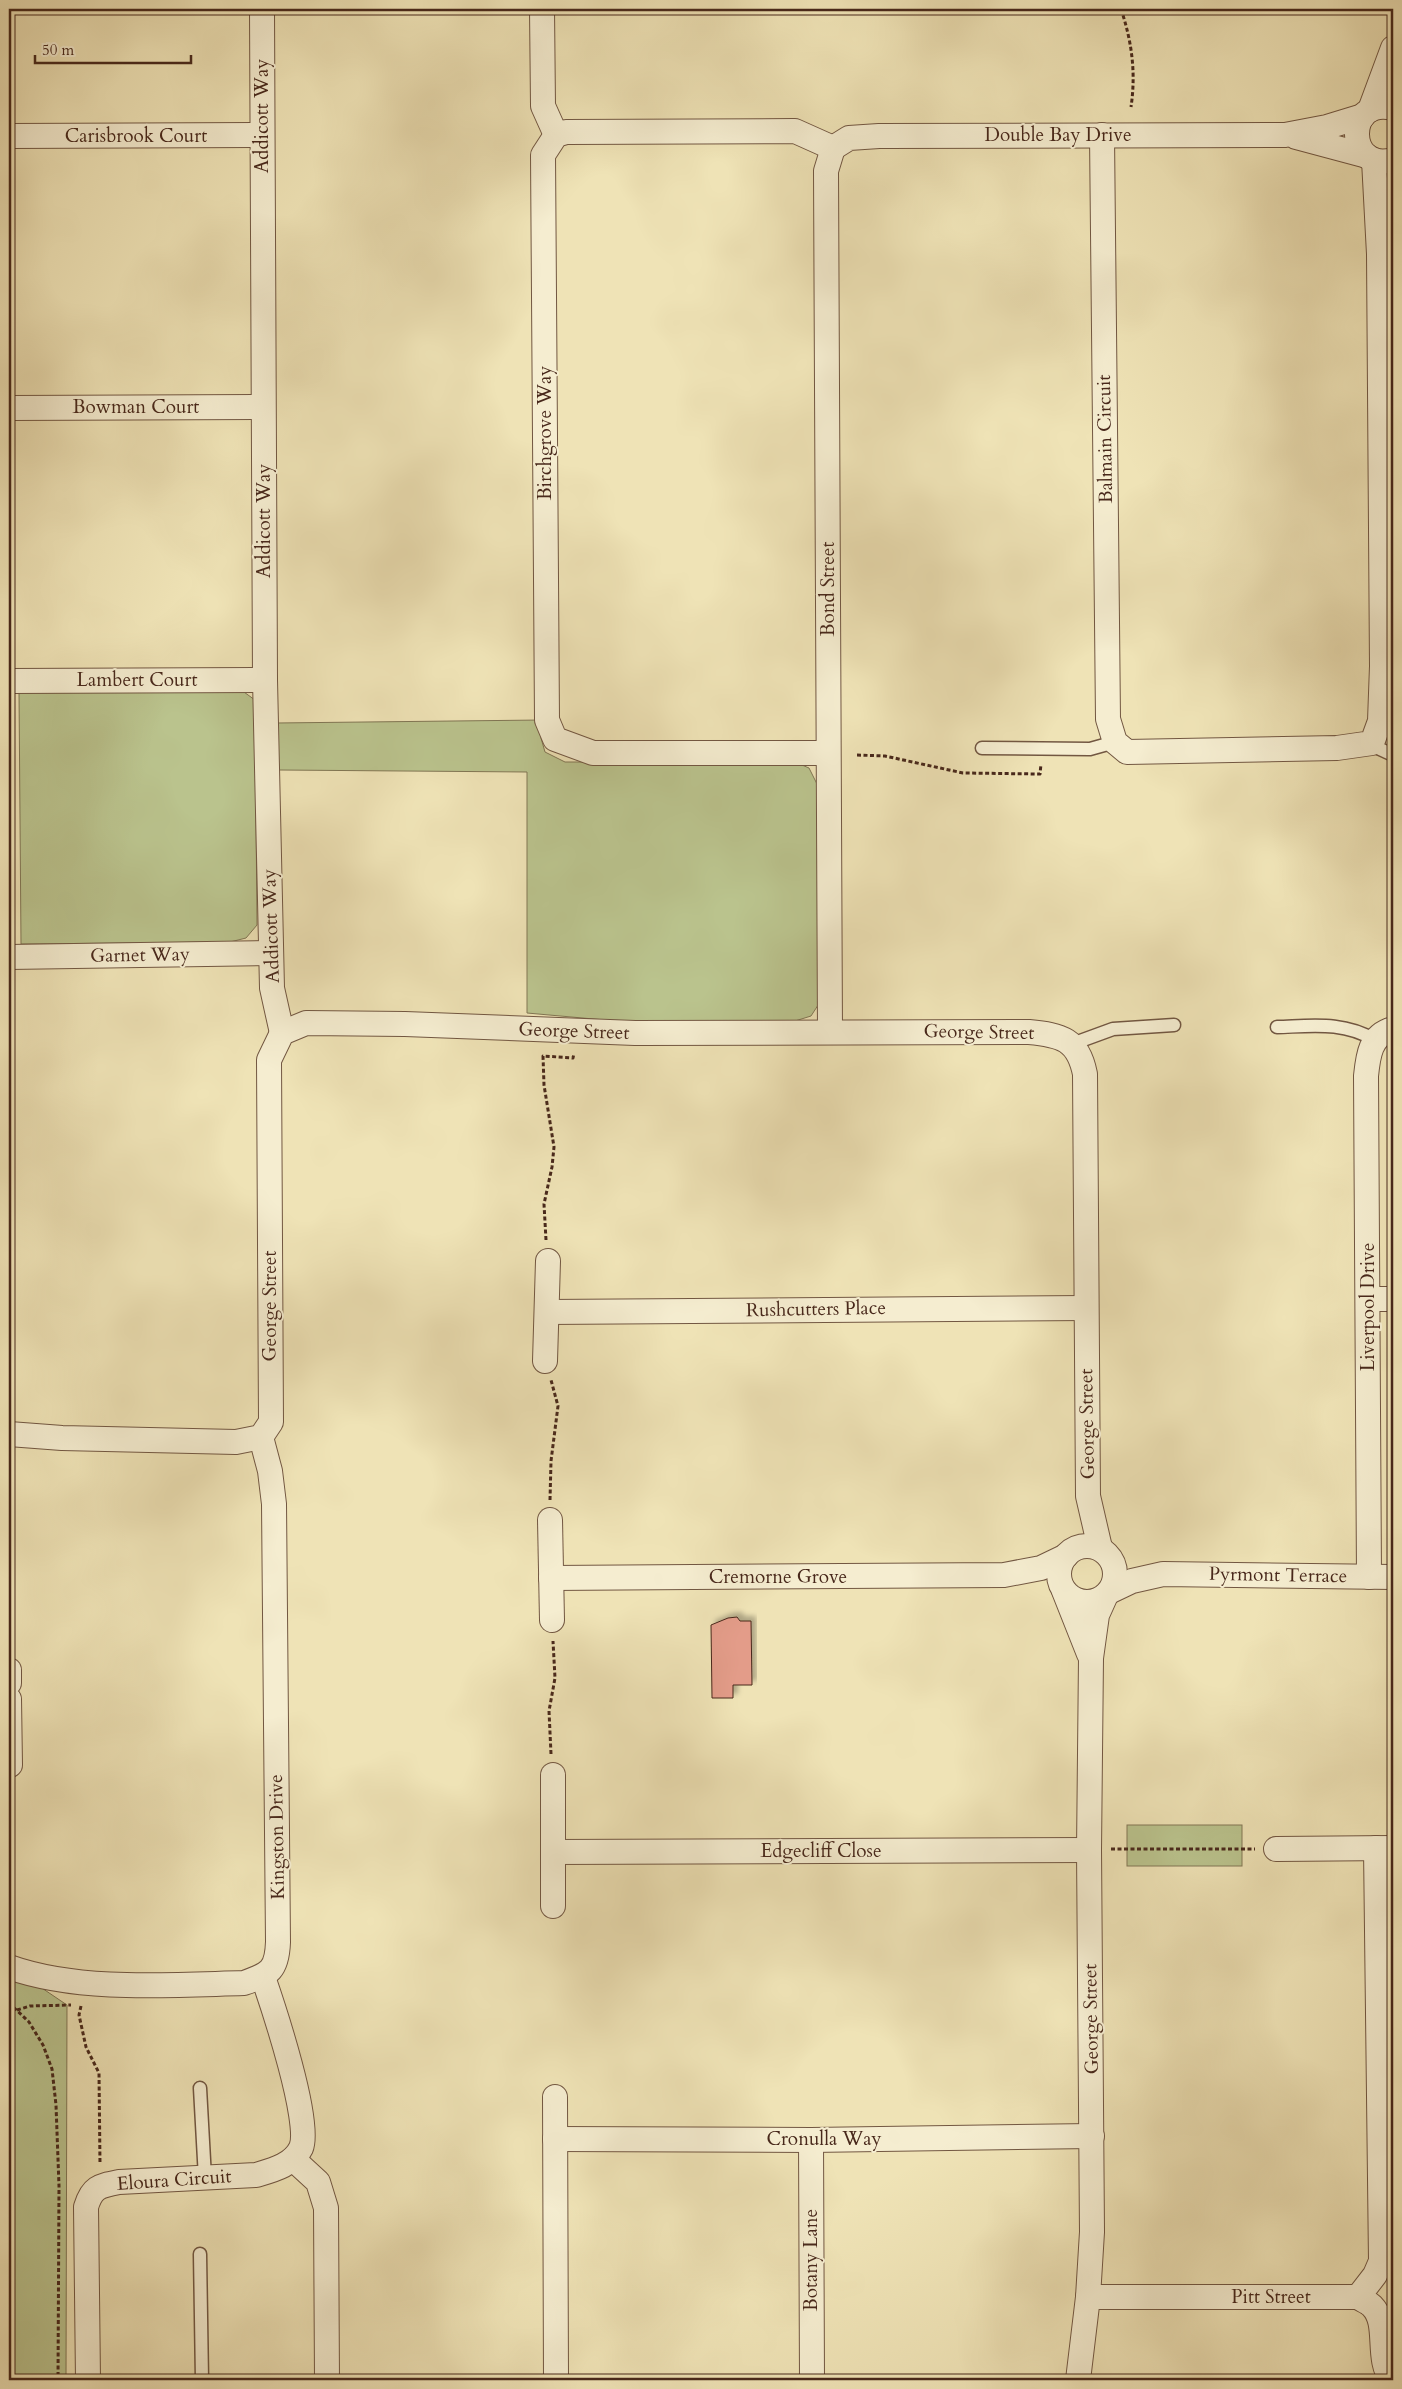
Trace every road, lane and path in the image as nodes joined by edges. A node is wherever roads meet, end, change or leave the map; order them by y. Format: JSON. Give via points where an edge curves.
{"nodes":[{"id":1,"x":262,"y":9,"type":"edge"},
{"id":2,"x":542,"y":9,"type":"edge"},
{"id":3,"x":1121,"y":9,"type":"edge"},
{"id":4,"x":1393,"y":48,"type":"edge"},
{"id":5,"x":1131,"y":108,"type":"dead end"},
{"id":6,"x":1393,"y":108,"type":"edge"},
{"id":7,"x":1366,"y":113,"type":"junction"},
{"id":8,"x":262,"y":135,"type":"junction"},
{"id":9,"x":556,"y":135,"type":"junction"},
{"id":10,"x":1102,"y":135,"type":"junction"},
{"id":11,"x":1285,"y":135,"type":"junction"},
{"id":12,"x":9,"y":136,"type":"edge"},
{"id":13,"x":833,"y":148,"type":"junction"},
{"id":14,"x":1378,"y":158,"type":"edge"},
{"id":15,"x":1393,"y":176,"type":"edge"},
{"id":16,"x":1379,"y":254,"type":"junction"},
{"id":17,"x":263,"y":407,"type":"junction"},
{"id":18,"x":9,"y":408,"type":"edge"},
{"id":19,"x":265,"y":680,"type":"junction"},
{"id":20,"x":9,"y":681,"type":"edge"},
{"id":21,"x":1115,"y":742,"type":"junction"},
{"id":22,"x":1372,"y":743,"type":"junction"},
{"id":23,"x":982,"y":748,"type":"dead end"},
{"id":24,"x":1043,"y":749,"type":"junction"},
{"id":25,"x":828,"y":753,"type":"junction"},
{"id":26,"x":857,"y":755,"type":"dead end"},
{"id":27,"x":1393,"y":755,"type":"edge"},
{"id":28,"x":271,"y":953,"type":"junction"},
{"id":29,"x":9,"y":957,"type":"edge"},
{"id":30,"x":1174,"y":1025,"type":"dead end"},
{"id":31,"x":1277,"y":1027,"type":"dead end"},
{"id":32,"x":575,"y":1031,"type":"junction"},
{"id":33,"x":282,"y":1032,"type":"junction"},
{"id":34,"x":830,"y":1032,"type":"junction"},
{"id":35,"x":1384,"y":1034,"type":"edge"},
{"id":36,"x":1072,"y":1044,"type":"junction"},
{"id":37,"x":548,"y":1261,"type":"joint"},
{"id":38,"x":1368,"y":1299,"type":"junction"},
{"id":39,"x":1393,"y":1299,"type":"edge"},
{"id":40,"x":1086,"y":1308,"type":"junction"},
{"id":41,"x":546,"y":1312,"type":"junction"},
{"id":42,"x":545,"y":1361,"type":"joint"},
{"id":43,"x":9,"y":1434,"type":"edge"},
{"id":44,"x":261,"y":1437,"type":"junction"},
{"id":45,"x":1088,"y":1496,"type":"junction"},
{"id":46,"x":550,"y":1520,"type":"joint"},
{"id":47,"x":1104,"y":1551,"type":"junction"},
{"id":48,"x":1068,"y":1554,"type":"junction"},
{"id":49,"x":1164,"y":1574,"type":"junction"},
{"id":50,"x":1004,"y":1575,"type":"junction"},
{"id":51,"x":1369,"y":1576,"type":"junction"},
{"id":52,"x":1393,"y":1576,"type":"edge"},
{"id":53,"x":551,"y":1578,"type":"junction"},
{"id":54,"x":1063,"y":1588,"type":"junction"},
{"id":55,"x":1108,"y":1593,"type":"junction"},
{"id":56,"x":552,"y":1620,"type":"joint"},
{"id":57,"x":1091,"y":1658,"type":"junction"},
{"id":58,"x":9,"y":1670,"type":"edge"},
{"id":59,"x":9,"y":1683,"type":"edge"},
{"id":60,"x":9,"y":1710,"type":"edge"},
{"id":61,"x":10,"y":1766,"type":"dead end"},
{"id":62,"x":553,"y":1775,"type":"joint"},
{"id":63,"x":1384,"y":1848,"type":"edge"},
{"id":64,"x":1276,"y":1849,"type":"joint"},
{"id":65,"x":1089,"y":1850,"type":"junction"},
{"id":66,"x":554,"y":1852,"type":"junction"},
{"id":67,"x":553,"y":1906,"type":"dead end"},
{"id":68,"x":9,"y":1967,"type":"edge"},
{"id":69,"x":262,"y":1977,"type":"junction"},
{"id":70,"x":9,"y":2003,"type":"edge"},
{"id":71,"x":80,"y":2006,"type":"junction"},
{"id":72,"x":90,"y":2006,"type":"dead end"},
{"id":73,"x":17,"y":2010,"type":"junction"},
{"id":74,"x":200,"y":2088,"type":"dead end"},
{"id":75,"x":554,"y":2097,"type":"dead end"},
{"id":76,"x":1386,"y":2118,"type":"edge"},
{"id":77,"x":1092,"y":2136,"type":"junction"},
{"id":78,"x":555,"y":2139,"type":"junction"},
{"id":79,"x":811,"y":2140,"type":"junction"},
{"id":80,"x":293,"y":2159,"type":"junction"},
{"id":81,"x":206,"y":2178,"type":"junction"},
{"id":82,"x":100,"y":2186,"type":"junction"},
{"id":83,"x":200,"y":2254,"type":"dead end"},
{"id":84,"x":1088,"y":2297,"type":"junction"},
{"id":85,"x":1358,"y":2297,"type":"junction"},
{"id":86,"x":58,"y":2380,"type":"edge"},
{"id":87,"x":88,"y":2380,"type":"edge"},
{"id":88,"x":202,"y":2380,"type":"edge"},
{"id":89,"x":327,"y":2380,"type":"edge"},
{"id":90,"x":556,"y":2380,"type":"edge"},
{"id":91,"x":812,"y":2380,"type":"edge"},
{"id":92,"x":1078,"y":2380,"type":"edge"},
{"id":93,"x":1392,"y":2380,"type":"edge"}],
"edges":[{"from":1,"to":8,"type":"street","name":"Addicott Way"},
{"from":2,"to":9,"type":"street","via":[[543,106]]},
{"from":3,"to":5,"type":"path","via":[[1134,60]]},
{"from":4,"to":7,"type":"street"},
{"from":6,"to":7,"type":"street","name":"Double Bay Drive","via":[[1378,107]]},
{"from":7,"to":11,"type":"street","name":"Double Bay Drive","via":[[1327,127]]},
{"from":7,"to":14,"type":"street","via":[[1356,132],[1360,149]]},
{"from":8,"to":12,"type":"street","name":"Carisbrook Court"},
{"from":8,"to":17,"type":"street","name":"Addicott Way"},
{"from":9,"to":13,"type":"street","via":[[566,132],[795,131]]},
{"from":9,"to":25,"type":"street","name":"Birchgrove Way","via":[[543,155],[547,720],[555,739],[593,753]]},
{"from":10,"to":11,"type":"street","name":"Double Bay Drive"},
{"from":10,"to":13,"type":"street","name":"Double Bay Drive","via":[[879,136],[848,138]]},
{"from":10,"to":21,"type":"street","name":"Balmain Circuit","via":[[1108,719]]},
{"from":11,"to":14,"type":"street","name":"Double Bay Drive"},
{"from":13,"to":25,"type":"street","name":"Bond Street","via":[[826,171]]},
{"from":14,"to":16,"type":"street"},
{"from":15,"to":16,"type":"street"},
{"from":16,"to":22,"type":"street","via":[[1382,666],[1380,721]]},
{"from":17,"to":18,"type":"street","name":"Bowman Court"},
{"from":17,"to":19,"type":"street","name":"Addicott Way"},
{"from":19,"to":20,"type":"street","name":"Lambert Court"},
{"from":19,"to":28,"type":"street","name":"Addicott Way"},
{"from":21,"to":22,"type":"street","via":[[1127,752],[1337,748]]},
{"from":21,"to":24,"type":"lane","via":[[1090,749]]},
{"from":22,"to":27,"type":"lane"},
{"from":23,"to":24,"type":"lane"},
{"from":24,"to":26,"type":"path","via":[[1040,774],[963,773],[886,756]]},
{"from":25,"to":34,"type":"street","name":"Bond Street"},
{"from":28,"to":29,"type":"street","name":"Garnet Way"},
{"from":28,"to":33,"type":"street","name":"Addicott Way","via":[[272,988]]},
{"from":30,"to":36,"type":"lane","via":[[1113,1029]]},
{"from":31,"to":35,"type":"lane","via":[[1340,1026]]},
{"from":32,"to":33,"type":"street","name":"George Street","via":[[404,1024],[306,1024]]},
{"from":32,"to":34,"type":"street","name":"George Street"},
{"from":32,"to":37,"type":"path","via":[[573,1058],[543,1056],[554,1147],[544,1204]]},
{"from":33,"to":44,"type":"street","name":"George Street","via":[[269,1060],[270,1422]]},
{"from":34,"to":36,"type":"street","name":"George Street","via":[[1028,1032],[1050,1034]]},
{"from":35,"to":38,"type":"street","name":"Liverpool Drive","via":[[1367,1059]]},
{"from":36,"to":40,"type":"street","name":"George Street","via":[[1079,1052],[1085,1074]]},
{"from":37,"to":41,"type":"street"},
{"from":38,"to":39,"type":"street"},
{"from":38,"to":51,"type":"street","name":"Liverpool Drive"},
{"from":40,"to":41,"type":"street","name":"Rushcutters Place"},
{"from":40,"to":45,"type":"street","name":"George Street"},
{"from":41,"to":42,"type":"street"},
{"from":42,"to":46,"type":"path","via":[[558,1406],[551,1461]]},
{"from":43,"to":44,"type":"street","via":[[236,1442]]},
{"from":44,"to":69,"type":"street","name":"Kingston Drive","via":[[274,1504],[278,1942],[278,1957],[272,1970]]},
{"from":45,"to":47,"type":"street","name":"George Street"},
{"from":45,"to":48,"type":"street","name":"George Street"},
{"from":46,"to":53,"type":"street"},
{"from":47,"to":48,"type":"street","via":[[1085,1546]]},
{"from":47,"to":49,"type":"street","name":"Pyrmont Terrace","via":[[1130,1564]]},
{"from":47,"to":55,"type":"street","via":[[1116,1572]]},
{"from":48,"to":50,"type":"street","name":"Cremorne Grove","via":[[1041,1568]]},
{"from":48,"to":54,"type":"street","via":[[1059,1570]]},
{"from":49,"to":51,"type":"street","name":"Pyrmont Terrace"},
{"from":49,"to":55,"type":"street","name":"Pyrmont Terrace","via":[[1132,1581]]},
{"from":50,"to":53,"type":"street","name":"Cremorne Grove"},
{"from":50,"to":54,"type":"street","name":"Cremorne Grove"},
{"from":51,"to":52,"type":"street","name":"Pyrmont Terrace"},
{"from":53,"to":56,"type":"street"},
{"from":54,"to":55,"type":"street","via":[[1080,1601],[1098,1601]]},
{"from":54,"to":57,"type":"street","name":"George Street"},
{"from":55,"to":57,"type":"street","name":"George Street","via":[[1097,1615]]},
{"from":56,"to":62,"type":"path","via":[[555,1678],[549,1711]]},
{"from":57,"to":65,"type":"street","name":"George Street"},
{"from":58,"to":59,"type":"street"},
{"from":60,"to":61,"type":"street"},
{"from":62,"to":66,"type":"street"},
{"from":63,"to":64,"type":"street"},
{"from":63,"to":76,"type":"street"},
{"from":64,"to":65,"type":"path"},
{"from":65,"to":66,"type":"street","name":"Edgecliff Close"},
{"from":65,"to":77,"type":"street","name":"George Street"},
{"from":66,"to":67,"type":"street"},
{"from":68,"to":69,"type":"street","via":[[27,1974],[89,1984],[244,1982]]},
{"from":69,"to":80,"type":"street","via":[[277,2016],[303,2128],[301,2147]]},
{"from":70,"to":73,"type":"path"},
{"from":71,"to":72,"type":"path"},
{"from":71,"to":73,"type":"path","via":[[30,2006]]},
{"from":71,"to":82,"type":"path","via":[[86,2047],[99,2073]]},
{"from":73,"to":86,"type":"path","via":[[43,2045],[52,2069],[56,2104]]},
{"from":74,"to":81,"type":"lane"},
{"from":75,"to":78,"type":"street"},
{"from":76,"to":85,"type":"street","via":[[1381,2261]]},
{"from":77,"to":79,"type":"street","name":"Cronulla Way"},
{"from":77,"to":84,"type":"street","name":"George Street"},
{"from":78,"to":79,"type":"street","name":"Cronulla Way"},
{"from":78,"to":90,"type":"street"},
{"from":79,"to":91,"type":"street","name":"Botany Lane"},
{"from":80,"to":81,"type":"street","name":"Eloura Circuit","via":[[256,2175]]},
{"from":80,"to":89,"type":"street","via":[[318,2182],[326,2208]]},
{"from":81,"to":82,"type":"street","name":"Eloura Circuit","via":[[119,2182]]},
{"from":82,"to":87,"type":"street","name":"Eloura Circuit","via":[[90,2194],[86,2208]]},
{"from":83,"to":88,"type":"lane"},
{"from":84,"to":85,"type":"street","name":"Pitt Street"},
{"from":84,"to":92,"type":"street","name":"George Street"},
{"from":85,"to":93,"type":"street","via":[[1372,2306],[1381,2326],[1384,2369]]}]}
